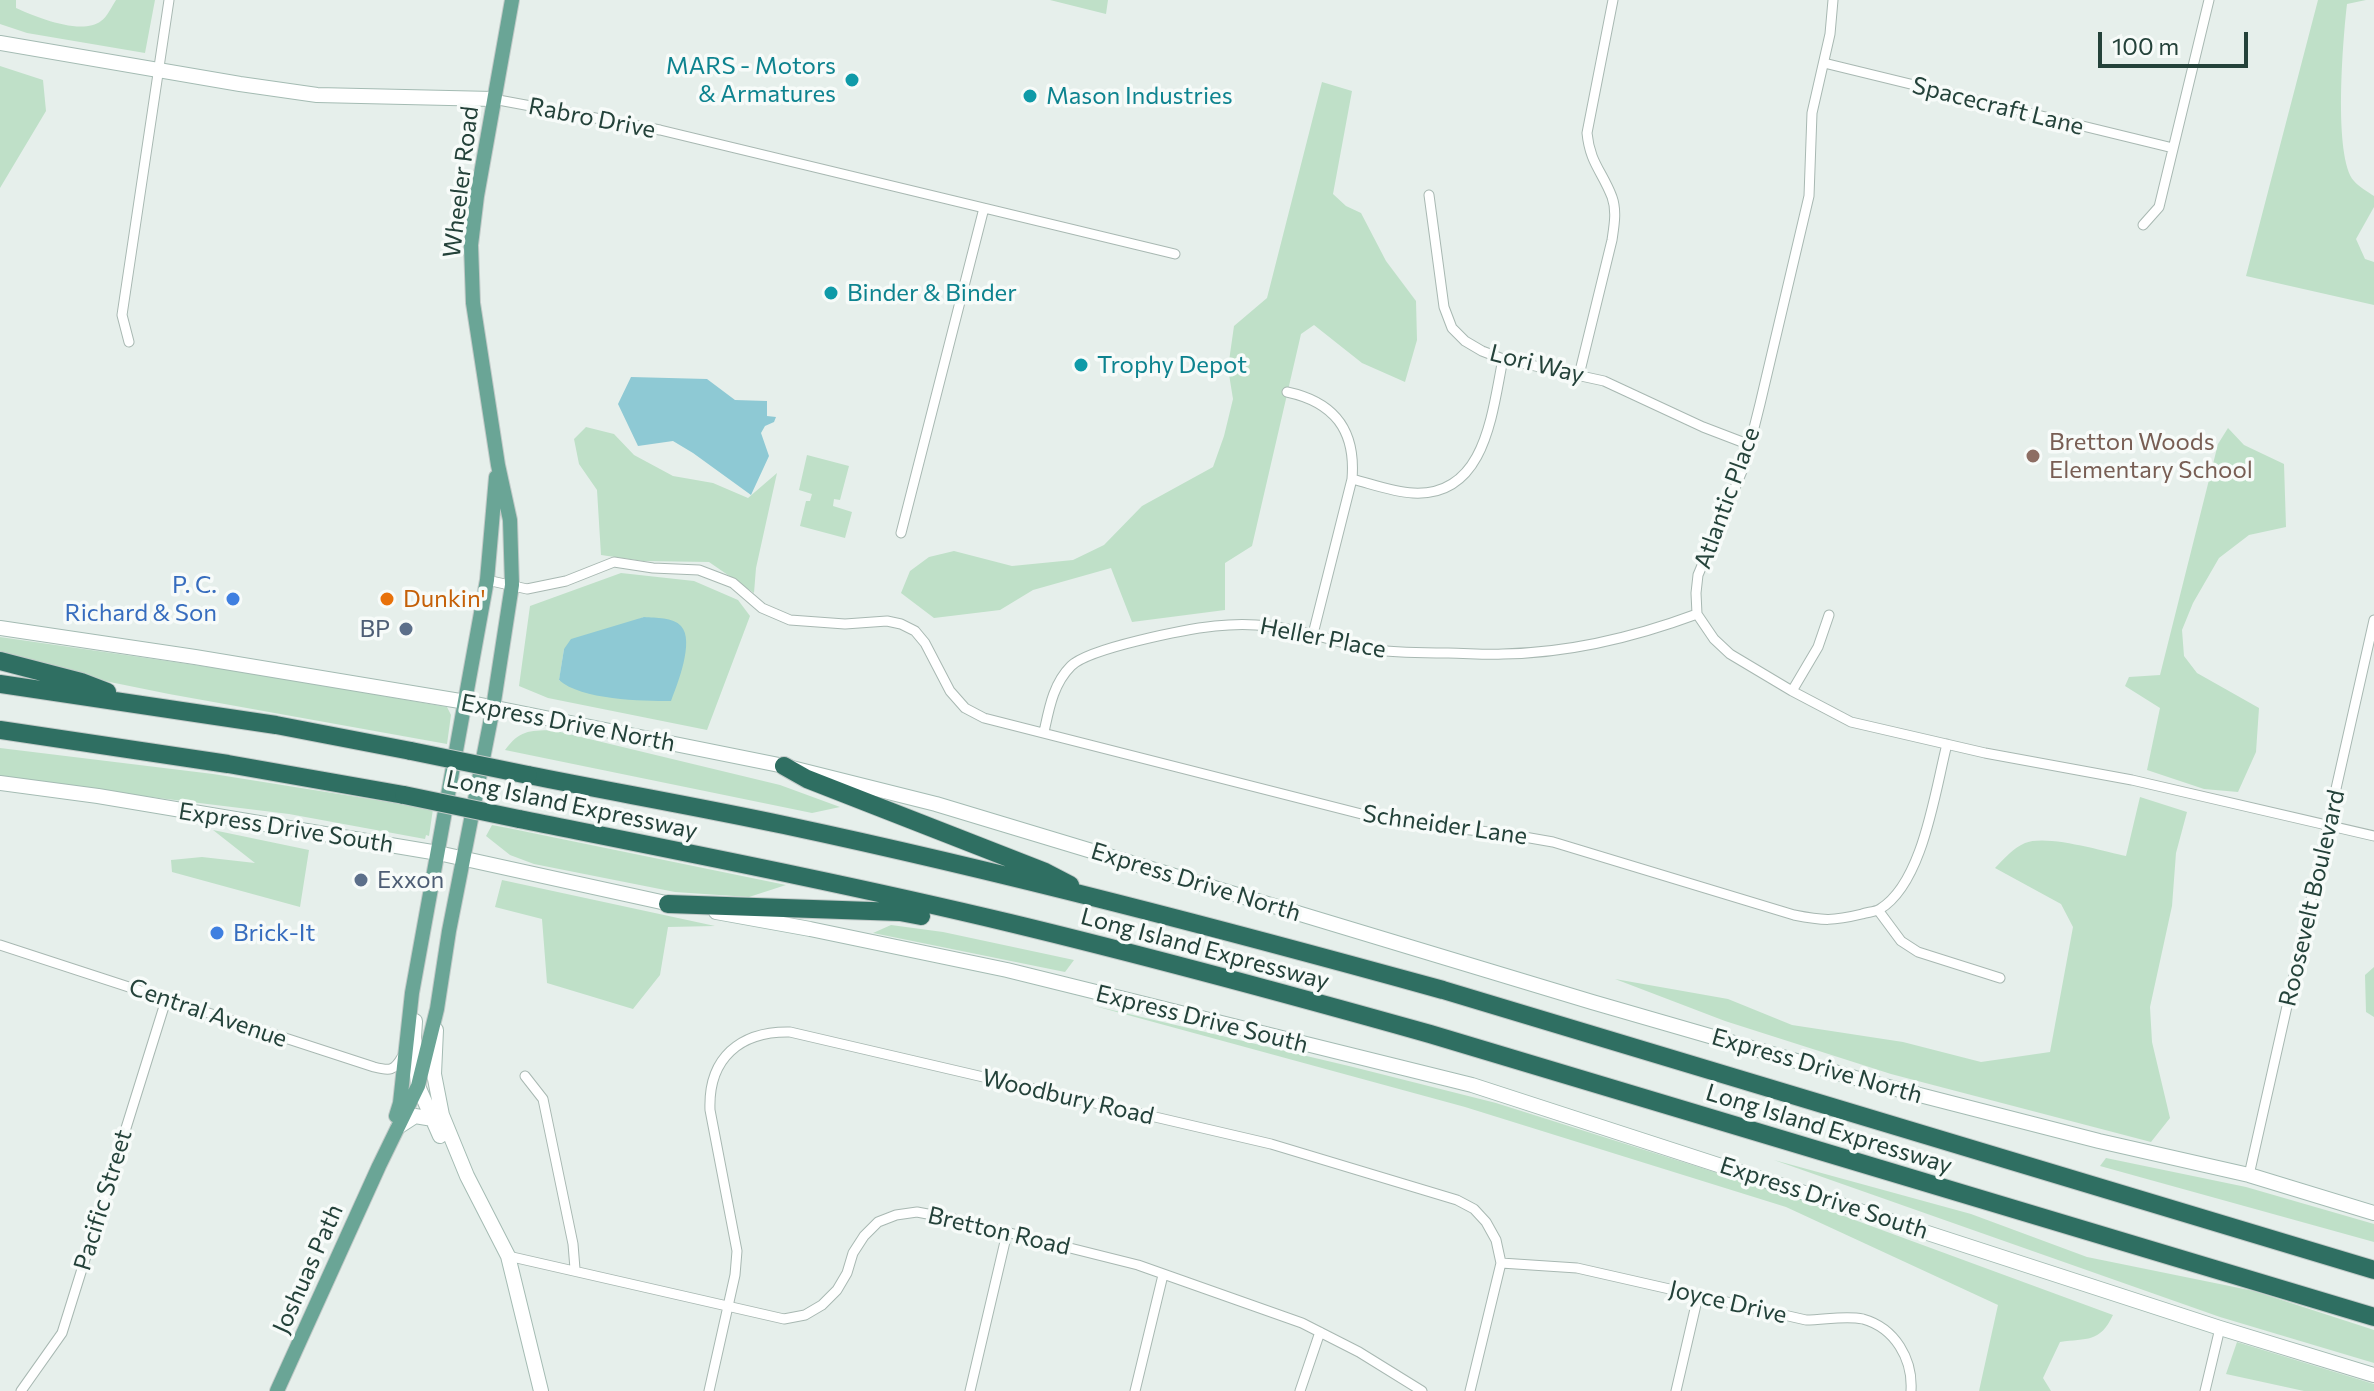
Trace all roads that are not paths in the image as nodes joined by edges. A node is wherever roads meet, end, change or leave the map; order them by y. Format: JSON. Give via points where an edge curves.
{"nodes":[{"id":1,"x":169,"y":0,"type":"edge"},
{"id":2,"x":512,"y":0,"type":"edge"},
{"id":3,"x":1613,"y":0,"type":"edge"},
{"id":4,"x":1833,"y":0,"type":"edge"},
{"id":5,"x":2209,"y":0,"type":"edge"},
{"id":6,"x":0,"y":43,"type":"edge"},
{"id":7,"x":1824,"y":63,"type":"junction"},
{"id":8,"x":158,"y":70,"type":"junction"},
{"id":9,"x":493,"y":99,"type":"junction"},
{"id":10,"x":2173,"y":148,"type":"junction"},
{"id":11,"x":1429,"y":195,"type":"dead end"},
{"id":12,"x":984,"y":208,"type":"junction"},
{"id":13,"x":2143,"y":225,"type":"dead end"},
{"id":14,"x":1175,"y":254,"type":"dead end"},
{"id":15,"x":129,"y":342,"type":"dead end"},
{"id":16,"x":1503,"y":359,"type":"junction"},
{"id":17,"x":1579,"y":375,"type":"junction"},
{"id":18,"x":1287,"y":392,"type":"dead end"},
{"id":19,"x":1750,"y":445,"type":"junction"},
{"id":20,"x":498,"y":465,"type":"junction"},
{"id":21,"x":1352,"y":479,"type":"junction"},
{"id":22,"x":901,"y":533,"type":"dead end"},
{"id":23,"x":487,"y":580,"type":"junction"},
{"id":24,"x":512,"y":585,"type":"junction"},
{"id":25,"x":1697,"y":614,"type":"junction"},
{"id":26,"x":1829,"y":615,"type":"dead end"},
{"id":27,"x":2374,"y":620,"type":"edge"},
{"id":28,"x":0,"y":626,"type":"edge"},
{"id":29,"x":1313,"y":634,"type":"junction"},
{"id":30,"x":0,"y":661,"type":"edge"},
{"id":31,"x":0,"y":684,"type":"edge"},
{"id":32,"x":1792,"y":691,"type":"junction"},
{"id":33,"x":466,"y":702,"type":"junction"},
{"id":34,"x":136,"y":703,"type":"junction"},
{"id":35,"x":493,"y":708,"type":"junction"},
{"id":36,"x":0,"y":730,"type":"edge"},
{"id":37,"x":1044,"y":732,"type":"junction"},
{"id":38,"x":1947,"y":744,"type":"junction"},
{"id":39,"x":784,"y":766,"type":"junction"},
{"id":40,"x":0,"y":783,"type":"edge"},
{"id":41,"x":2328,"y":825,"type":"junction"},
{"id":42,"x":2374,"y":836,"type":"edge"},
{"id":43,"x":438,"y":853,"type":"junction"},
{"id":44,"x":463,"y":860,"type":"junction"},
{"id":45,"x":1093,"y":898,"type":"junction"},
{"id":46,"x":668,"y":904,"type":"junction"},
{"id":47,"x":1878,"y":910,"type":"junction"},
{"id":48,"x":1007,"y":923,"type":"junction"},
{"id":49,"x":425,"y":925,"type":"junction"},
{"id":50,"x":0,"y":945,"type":"edge"},
{"id":51,"x":2000,"y":978,"type":"dead end"},
{"id":52,"x":166,"y":1000,"type":"junction"},
{"id":53,"x":437,"y":1009,"type":"junction"},
{"id":54,"x":406,"y":1051,"type":"junction"},
{"id":55,"x":525,"y":1076,"type":"dead end"},
{"id":56,"x":418,"y":1086,"type":"junction"},
{"id":57,"x":433,"y":1119,"type":"junction"},
{"id":58,"x":398,"y":1127,"type":"junction"},
{"id":59,"x":379,"y":1166,"type":"junction"},
{"id":60,"x":2249,"y":1175,"type":"junction"},
{"id":61,"x":467,"y":1176,"type":"junction"},
{"id":62,"x":2374,"y":1213,"type":"edge"},
{"id":63,"x":1007,"y":1233,"type":"junction"},
{"id":64,"x":508,"y":1256,"type":"junction"},
{"id":65,"x":1501,"y":1263,"type":"junction"},
{"id":66,"x":575,"y":1269,"type":"junction"},
{"id":67,"x":2374,"y":1270,"type":"edge"},
{"id":68,"x":1163,"y":1275,"type":"junction"},
{"id":69,"x":1698,"y":1296,"type":"junction"},
{"id":70,"x":728,"y":1306,"type":"junction"},
{"id":71,"x":2374,"y":1317,"type":"edge"},
{"id":72,"x":2220,"y":1328,"type":"junction"},
{"id":73,"x":1320,"y":1332,"type":"junction"},
{"id":74,"x":2374,"y":1375,"type":"edge"},
{"id":75,"x":21,"y":1391,"type":"edge"},
{"id":76,"x":277,"y":1391,"type":"edge"},
{"id":77,"x":541,"y":1391,"type":"edge"},
{"id":78,"x":709,"y":1391,"type":"edge"},
{"id":79,"x":970,"y":1391,"type":"edge"},
{"id":80,"x":1135,"y":1391,"type":"edge"},
{"id":81,"x":1300,"y":1391,"type":"edge"},
{"id":82,"x":1422,"y":1391,"type":"edge"},
{"id":83,"x":1470,"y":1391,"type":"edge"},
{"id":84,"x":1676,"y":1391,"type":"edge"},
{"id":85,"x":1911,"y":1391,"type":"edge"},
{"id":86,"x":2205,"y":1391,"type":"edge"}],
"edges":[{"from":1,"to":8,"type":"street"},
{"from":2,"to":9,"type":"main road","name":"Wheeler Road"},
{"from":3,"to":17,"type":"street","via":[[1587,133],[1594,165],[1613,199],[1615,218]]},
{"from":4,"to":7,"type":"street","name":"Atlantic Place"},
{"from":5,"to":10,"type":"street"},
{"from":6,"to":8,"type":"main road","name":"Rabro Drive"},
{"from":7,"to":10,"type":"street","name":"Spacecraft Lane"},
{"from":7,"to":19,"type":"street","name":"Atlantic Place","via":[[1812,113],[1809,196]]},
{"from":8,"to":9,"type":"main road","name":"Rabro Drive","via":[[317,95]]},
{"from":8,"to":15,"type":"street","via":[[122,315]]},
{"from":9,"to":12,"type":"street","name":"Rabro Drive","via":[[660,130]]},
{"from":9,"to":20,"type":"main road","name":"Wheeler Road","via":[[471,245],[473,303]]},
{"from":10,"to":13,"type":"street","via":[[2159,207]]},
{"from":11,"to":16,"type":"street","name":"Lori Way","via":[[1444,307],[1452,328],[1465,341]]},
{"from":12,"to":14,"type":"street","name":"Rabro Drive"},
{"from":12,"to":22,"type":"street"},
{"from":16,"to":17,"type":"street","name":"Lori Way"},
{"from":16,"to":21,"type":"street","via":[[1484,445],[1456,482],[1414,493]]},
{"from":17,"to":19,"type":"street","name":"Lori Way","via":[[1625,389]]},
{"from":18,"to":21,"type":"street","via":[[1319,402],[1341,423],[1354,458]]},
{"from":19,"to":25,"type":"street","name":"Atlantic Place","via":[[1698,575]]},
{"from":20,"to":23,"type":"main road","name":"Wheeler Road"},
{"from":20,"to":24,"type":"main road","name":"Wheeler Road","via":[[510,520]]},
{"from":21,"to":29,"type":"street"},
{"from":23,"to":24,"type":"street","name":"Schneider Lane"},
{"from":23,"to":33,"type":"main road","name":"Wheeler Road"},
{"from":24,"to":35,"type":"main road","name":"Wheeler Road"},
{"from":24,"to":37,"type":"street","name":"Schneider Lane","via":[[527,589],[566,581],[614,562],[699,570],[733,583],[762,608],[790,620],[901,624],[925,643],[965,708],[984,718]]},
{"from":25,"to":29,"type":"street","name":"Heller Place","via":[[1602,642],[1503,654],[1395,652]]},
{"from":25,"to":32,"type":"street","via":[[1730,654]]},
{"from":26,"to":32,"type":"street","via":[[1818,647]]},
{"from":27,"to":41,"type":"street","name":"Roosevelt Boulevard"},
{"from":28,"to":33,"type":"main road","name":"Express Drive North"},
{"from":29,"to":37,"type":"street","name":"Heller Place","via":[[1267,625],[1213,626],[1090,654],[1061,679]]},
{"from":30,"to":34,"type":"highway"},
{"from":31,"to":34,"type":"highway","name":"Long Island Expressway"},
{"from":32,"to":38,"type":"street","via":[[1851,722]]},
{"from":33,"to":35,"type":"main road","name":"Express Drive North"},
{"from":33,"to":43,"type":"main road","name":"Wheeler Road"},
{"from":34,"to":45,"type":"highway","name":"Long Island Expressway","bridge":true,"via":[[276,725],[784,825]]},
{"from":35,"to":39,"type":"main road","name":"Express Drive North"},
{"from":35,"to":44,"type":"main road","name":"Wheeler Road"},
{"from":36,"to":48,"type":"highway","name":"Long Island Expressway","bridge":true,"via":[[404,795]]},
{"from":37,"to":47,"type":"street","name":"Schneider Lane","via":[[1389,821],[1553,842],[1794,915],[1823,921]]},
{"from":38,"to":41,"type":"street"},
{"from":38,"to":47,"type":"street","via":[[1917,860],[1907,882]]},
{"from":39,"to":45,"type":"highway","via":[[1045,872]]},
{"from":39,"to":60,"type":"main road","name":"Express Drive North","via":[[936,804],[1869,1082]]},
{"from":40,"to":43,"type":"main road","name":"Express Drive South"},
{"from":41,"to":42,"type":"street"},
{"from":41,"to":60,"type":"street","name":"Roosevelt Boulevard"},
{"from":43,"to":44,"type":"main road","name":"Express Drive South"},
{"from":43,"to":49,"type":"main road","name":"Wheeler Road"},
{"from":44,"to":46,"type":"main road","name":"Express Drive South"},
{"from":44,"to":53,"type":"main road","name":"Wheeler Road"},
{"from":45,"to":67,"type":"highway","name":"Long Island Expressway","via":[[1443,990]]},
{"from":46,"to":48,"type":"highway","via":[[900,912]]},
{"from":46,"to":72,"type":"main road","name":"Express Drive South","via":[[1007,970],[1472,1085]]},
{"from":47,"to":51,"type":"street","via":[[1901,941],[1918,952]]},
{"from":48,"to":71,"type":"highway","name":"Long Island Expressway","via":[[1430,1034]]},
{"from":49,"to":54,"type":"main road","name":"Joshuas Path"},
{"from":49,"to":56,"type":"main road","name":"Wheeler Road","via":[[414,1038]]},
{"from":50,"to":52,"type":"street","name":"Central Avenue"},
{"from":52,"to":54,"type":"street","name":"Central Avenue","via":[[389,1071]]},
{"from":52,"to":75,"type":"street","name":"Pacific Street","via":[[62,1333]]},
{"from":53,"to":56,"type":"main road","name":"Joshuas Path"},
{"from":53,"to":61,"type":"main road","name":"Wheeler Road","via":[[434,1074],[442,1115]]},
{"from":54,"to":59,"type":"main road","name":"Joshuas Path","via":[[400,1103]]},
{"from":55,"to":66,"type":"street","via":[[543,1099]]},
{"from":56,"to":57,"type":"main road","name":"Wheeler Road"},
{"from":56,"to":58,"type":"main road","name":"Joshuas Path"},
{"from":57,"to":58,"type":"main road","via":[[415,1116]]},
{"from":57,"to":61,"type":"main road","name":"Wheeler Road"},
{"from":58,"to":59,"type":"main road","name":"Joshuas Path"},
{"from":59,"to":76,"type":"main road","name":"Joshuas Path"},
{"from":60,"to":62,"type":"main road","name":"Express Drive North"},
{"from":61,"to":64,"type":"main road","name":"Wheeler Road"},
{"from":63,"to":68,"type":"street","name":"Bretton Road"},
{"from":63,"to":70,"type":"street","name":"Bretton Road","via":[[917,1212],[896,1215],[878,1222],[864,1236],[837,1290],[805,1315],[764,1317]]},
{"from":63,"to":79,"type":"street"},
{"from":64,"to":66,"type":"street","name":"Bretton Road"},
{"from":64,"to":77,"type":"main road","name":"Wheeler Road"},
{"from":65,"to":69,"type":"street","name":"Joyce Drive","via":[[1577,1268]]},
{"from":65,"to":70,"type":"street","name":"Woodbury Road","via":[[1486,1222],[1457,1200],[1271,1144],[768,1031],[727,1053],[709,1092],[737,1251]]},
{"from":65,"to":83,"type":"street"},
{"from":66,"to":70,"type":"street","name":"Bretton Road"},
{"from":68,"to":73,"type":"street","name":"Bretton Road"},
{"from":68,"to":80,"type":"street"},
{"from":69,"to":84,"type":"street"},
{"from":69,"to":85,"type":"street","name":"Joyce Drive","via":[[1806,1320],[1844,1317],[1880,1326],[1906,1358]]},
{"from":70,"to":78,"type":"street","name":"Woodbury Road"},
{"from":72,"to":74,"type":"main road","name":"Express Drive South"},
{"from":72,"to":86,"type":"street"},
{"from":73,"to":81,"type":"street"},
{"from":73,"to":82,"type":"street","name":"Bretton Road"}]}
